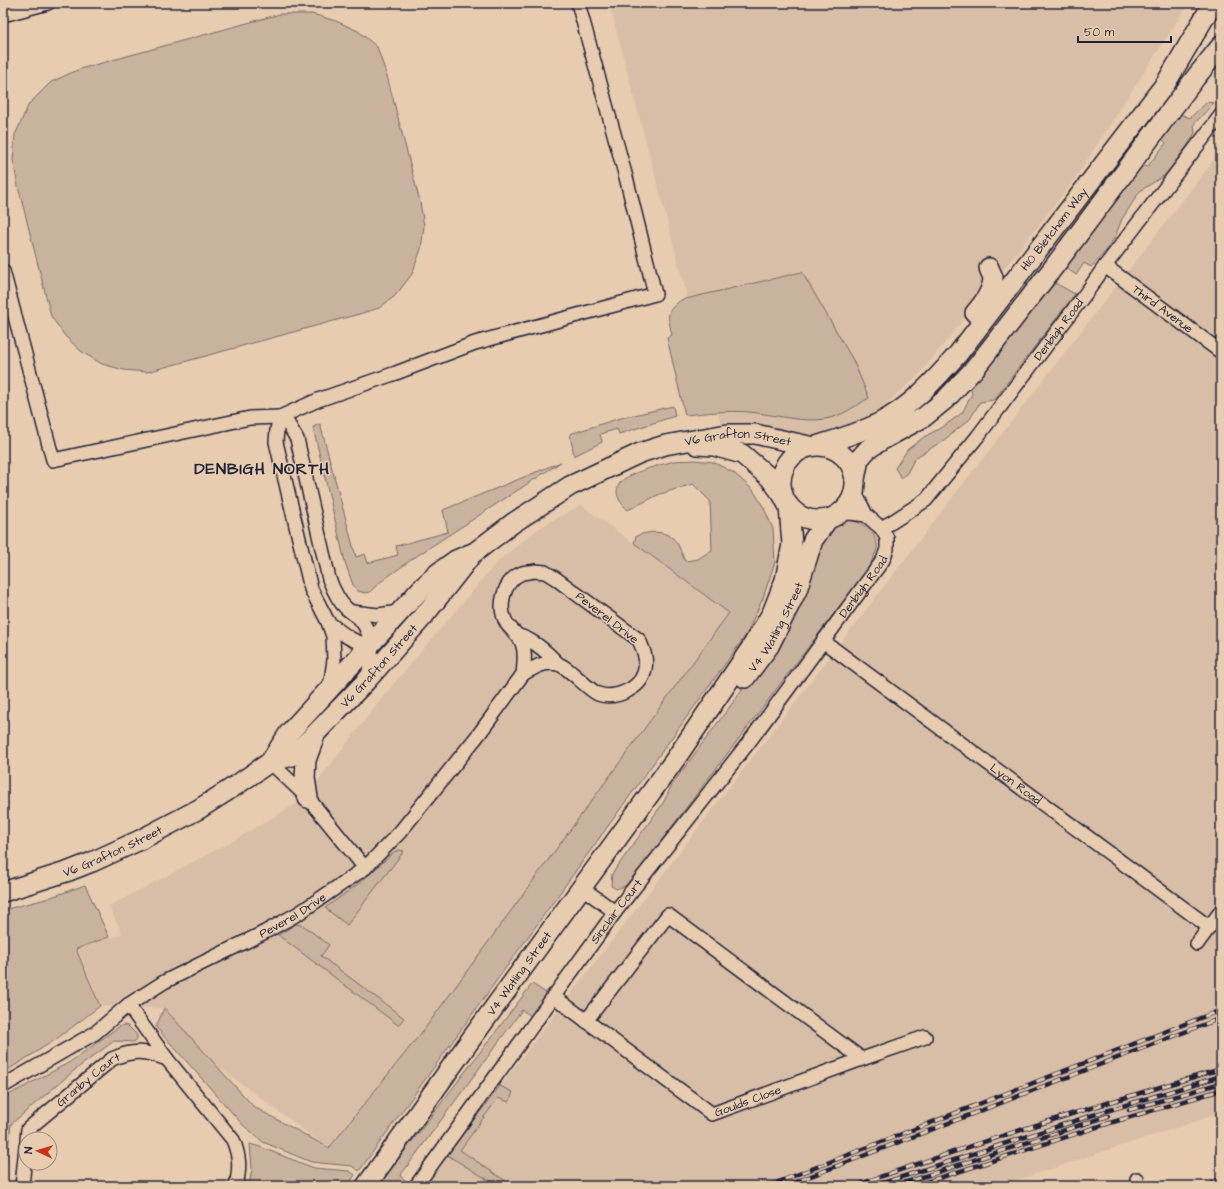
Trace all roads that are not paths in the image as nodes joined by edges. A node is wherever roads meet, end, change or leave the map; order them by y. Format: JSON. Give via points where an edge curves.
{"nodes":[{"id":1,"x":48,"y":3,"type":"edge"},
{"id":2,"x":578,"y":3,"type":"edge"},
{"id":3,"x":1210,"y":8,"type":"edge"},
{"id":4,"x":3,"y":16,"type":"edge"},
{"id":5,"x":1221,"y":46,"type":"edge"},
{"id":6,"x":1182,"y":96,"type":"junction"},
{"id":7,"x":1221,"y":115,"type":"edge"},
{"id":8,"x":1105,"y":266,"type":"junction"},
{"id":9,"x":989,"y":268,"type":"dead end"},
{"id":10,"x":3,"y":271,"type":"edge"},
{"id":11,"x":1031,"y":276,"type":"dead end"},
{"id":12,"x":1221,"y":352,"type":"edge"},
{"id":13,"x":280,"y":418,"type":"junction"},
{"id":14,"x":866,"y":428,"type":"junction"},
{"id":15,"x":665,"y":445,"type":"junction"},
{"id":16,"x":814,"y":446,"type":"junction"},
{"id":17,"x":854,"y":484,"type":"junction"},
{"id":18,"x":785,"y":500,"type":"junction"},
{"id":19,"x":866,"y":515,"type":"junction"},
{"id":20,"x":833,"y":517,"type":"junction"},
{"id":21,"x":881,"y":528,"type":"junction"},
{"id":22,"x":475,"y":552,"type":"junction"},
{"id":23,"x":352,"y":612,"type":"junction"},
{"id":24,"x":400,"y":612,"type":"junction"},
{"id":25,"x":423,"y":617,"type":"junction"},
{"id":26,"x":328,"y":622,"type":"junction"},
{"id":27,"x":519,"y":636,"type":"junction"},
{"id":28,"x":823,"y":641,"type":"junction"},
{"id":29,"x":371,"y":644,"type":"junction"},
{"id":30,"x":558,"y":664,"type":"junction"},
{"id":31,"x":523,"y":674,"type":"junction"},
{"id":32,"x":367,"y":680,"type":"junction"},
{"id":33,"x":330,"y":689,"type":"junction"},
{"id":34,"x":315,"y":734,"type":"junction"},
{"id":35,"x":674,"y":761,"type":"junction"},
{"id":36,"x":270,"y":762,"type":"junction"},
{"id":37,"x":308,"y":798,"type":"junction"},
{"id":38,"x":365,"y":868,"type":"junction"},
{"id":39,"x":582,"y":887,"type":"junction"},
{"id":40,"x":6,"y":890,"type":"edge"},
{"id":41,"x":1221,"y":911,"type":"edge"},
{"id":42,"x":616,"y":912,"type":"junction"},
{"id":43,"x":1209,"y":927,"type":"junction"},
{"id":44,"x":1197,"y":944,"type":"dead end"},
{"id":45,"x":553,"y":996,"type":"junction"},
{"id":46,"x":128,"y":1006,"type":"junction"},
{"id":47,"x":586,"y":1021,"type":"junction"},
{"id":48,"x":924,"y":1038,"type":"dead end"},
{"id":49,"x":167,"y":1059,"type":"junction"},
{"id":50,"x":862,"y":1059,"type":"junction"},
{"id":51,"x":3,"y":1086,"type":"edge"},
{"id":52,"x":28,"y":1131,"type":"edge"},
{"id":53,"x":24,"y":1171,"type":"edge"},
{"id":54,"x":22,"y":1186,"type":"edge"},
{"id":55,"x":236,"y":1186,"type":"edge"},
{"id":56,"x":366,"y":1186,"type":"edge"},
{"id":57,"x":416,"y":1186,"type":"edge"}],
"edges":[{"from":1,"to":4,"type":"street"},
{"from":2,"to":13,"type":"street","via":[[655,294],[475,343],[318,400]]},
{"from":3,"to":14,"type":"street","name":"H10 Bletcham Way","via":[[1166,83],[958,354],[910,403]]},
{"from":5,"to":6,"type":"street","name":"H10 Bletcham Way"},
{"from":6,"to":11,"type":"street","name":"H10 Bletcham Way","via":[[1163,108],[1148,122],[1099,191]]},
{"from":6,"to":17,"type":"street","name":"H10 Bletcham Way","via":[[976,366],[946,399],[924,417],[868,449],[859,459]]},
{"from":7,"to":8,"type":"street","name":"Denbigh Road"},
{"from":8,"to":12,"type":"street","name":"Third Avenue"},
{"from":8,"to":21,"type":"street","name":"Denbigh Road","via":[[978,436],[926,500]]},
{"from":9,"to":14,"type":"street","name":"H10 Bletcham Way","via":[[993,278],[983,303],[934,368]]},
{"from":10,"to":13,"type":"street","via":[[53,460],[250,418]]},
{"from":13,"to":23,"type":"street","via":[[287,422],[297,439],[329,579],[335,593]]},
{"from":13,"to":26,"type":"street","via":[[276,442],[311,589]]},
{"from":14,"to":16,"type":"street","name":"H10 Bletcham Way"},
{"from":15,"to":16,"type":"street","name":"V6 Grafton Street","via":[[727,434],[755,434]]},
{"from":15,"to":18,"type":"street","name":"V6 Grafton Street","via":[[714,446],[742,454],[770,478]]},
{"from":15,"to":22,"type":"street","name":"V6 Grafton Street","via":[[640,453],[570,486],[513,523]]},
{"from":16,"to":17,"type":"street","via":[[832,448],[843,456],[851,466]]},
{"from":16,"to":18,"type":"street","via":[[798,451],[786,464],[780,482]]},
{"from":17,"to":19,"type":"street"},
{"from":17,"to":20,"type":"street","via":[[848,504]]},
{"from":18,"to":20,"type":"street","via":[[800,516],[813,520]]},
{"from":18,"to":35,"type":"street","name":"V4 Watling Street","via":[[792,544],[785,580],[772,614]]},
{"from":19,"to":20,"type":"street","via":[[850,513]]},
{"from":19,"to":21,"type":"street"},
{"from":20,"to":35,"type":"street","name":"V4 Watling Street","via":[[813,540],[797,590],[769,646],[720,710]]},
{"from":21,"to":28,"type":"street","name":"Denbigh Road","via":[[887,538],[883,560]]},
{"from":22,"to":24,"type":"street","name":"V6 Grafton Street","via":[[456,560],[438,573]]},
{"from":22,"to":25,"type":"street","name":"V6 Grafton Street"},
{"from":23,"to":24,"type":"street","via":[[378,615]]},
{"from":23,"to":29,"type":"street","via":[[364,625]]},
{"from":24,"to":29,"type":"street","name":"V6 Grafton Street"},
{"from":25,"to":29,"type":"street","via":[[399,631],[390,640]]},
{"from":25,"to":32,"type":"street","name":"V6 Grafton Street"},
{"from":26,"to":29,"type":"street","via":[[347,638]]},
{"from":26,"to":33,"type":"street","via":[[333,636],[334,660]]},
{"from":27,"to":30,"type":"street","name":"Peverel Drive","via":[[548,653]]},
{"from":27,"to":30,"type":"street","name":"Peverel Drive","via":[[508,625],[502,613],[506,589],[522,573],[545,572],[639,640],[644,651],[645,663],[644,674],[626,692],[608,696],[598,694]]},
{"from":27,"to":31,"type":"street","name":"Peverel Drive","via":[[524,654]]},
{"from":28,"to":42,"type":"street","name":"Sinclair Court","via":[[749,742]]},
{"from":28,"to":43,"type":"street","name":"Lyon Road"},
{"from":29,"to":32,"type":"street"},
{"from":29,"to":33,"type":"street","name":"V6 Grafton Street"},
{"from":30,"to":31,"type":"street","name":"Peverel Drive","via":[[542,663]]},
{"from":31,"to":38,"type":"street","name":"Peverel Drive","via":[[479,734],[400,832]]},
{"from":32,"to":34,"type":"street","name":"V6 Grafton Street"},
{"from":33,"to":36,"type":"street","name":"V6 Grafton Street","via":[[289,733]]},
{"from":34,"to":36,"type":"street","name":"V6 Grafton Street","via":[[292,756]]},
{"from":34,"to":37,"type":"street","via":[[306,760]]},
{"from":35,"to":39,"type":"street","name":"V4 Watling Street"},
{"from":36,"to":37,"type":"street"},
{"from":36,"to":40,"type":"street","name":"V6 Grafton Street","via":[[199,809],[140,840],[69,871]]},
{"from":37,"to":38,"type":"street"},
{"from":38,"to":46,"type":"street","name":"Peverel Drive","via":[[299,913],[170,979]]},
{"from":39,"to":42,"type":"street"},
{"from":39,"to":56,"type":"street","name":"V4 Watling Street"},
{"from":41,"to":43,"type":"street"},
{"from":42,"to":45,"type":"street","name":"Sinclair Court"},
{"from":43,"to":44,"type":"street"},
{"from":45,"to":47,"type":"street","name":"Goulds Close"},
{"from":45,"to":57,"type":"street","name":"Sinclair Court"},
{"from":46,"to":49,"type":"street"},
{"from":46,"to":51,"type":"street","name":"Peverel Drive","via":[[95,1033]]},
{"from":47,"to":50,"type":"street","name":"Goulds Close","via":[[712,1114]]},
{"from":47,"to":50,"type":"street","via":[[668,915]]},
{"from":48,"to":50,"type":"street","name":"Goulds Close"},
{"from":49,"to":52,"type":"street","name":"Granby Court","via":[[150,1053],[134,1052],[112,1059]]},
{"from":49,"to":55,"type":"street","via":[[233,1140],[238,1153],[239,1171]]},
{"from":53,"to":54,"type":"street"}]}
